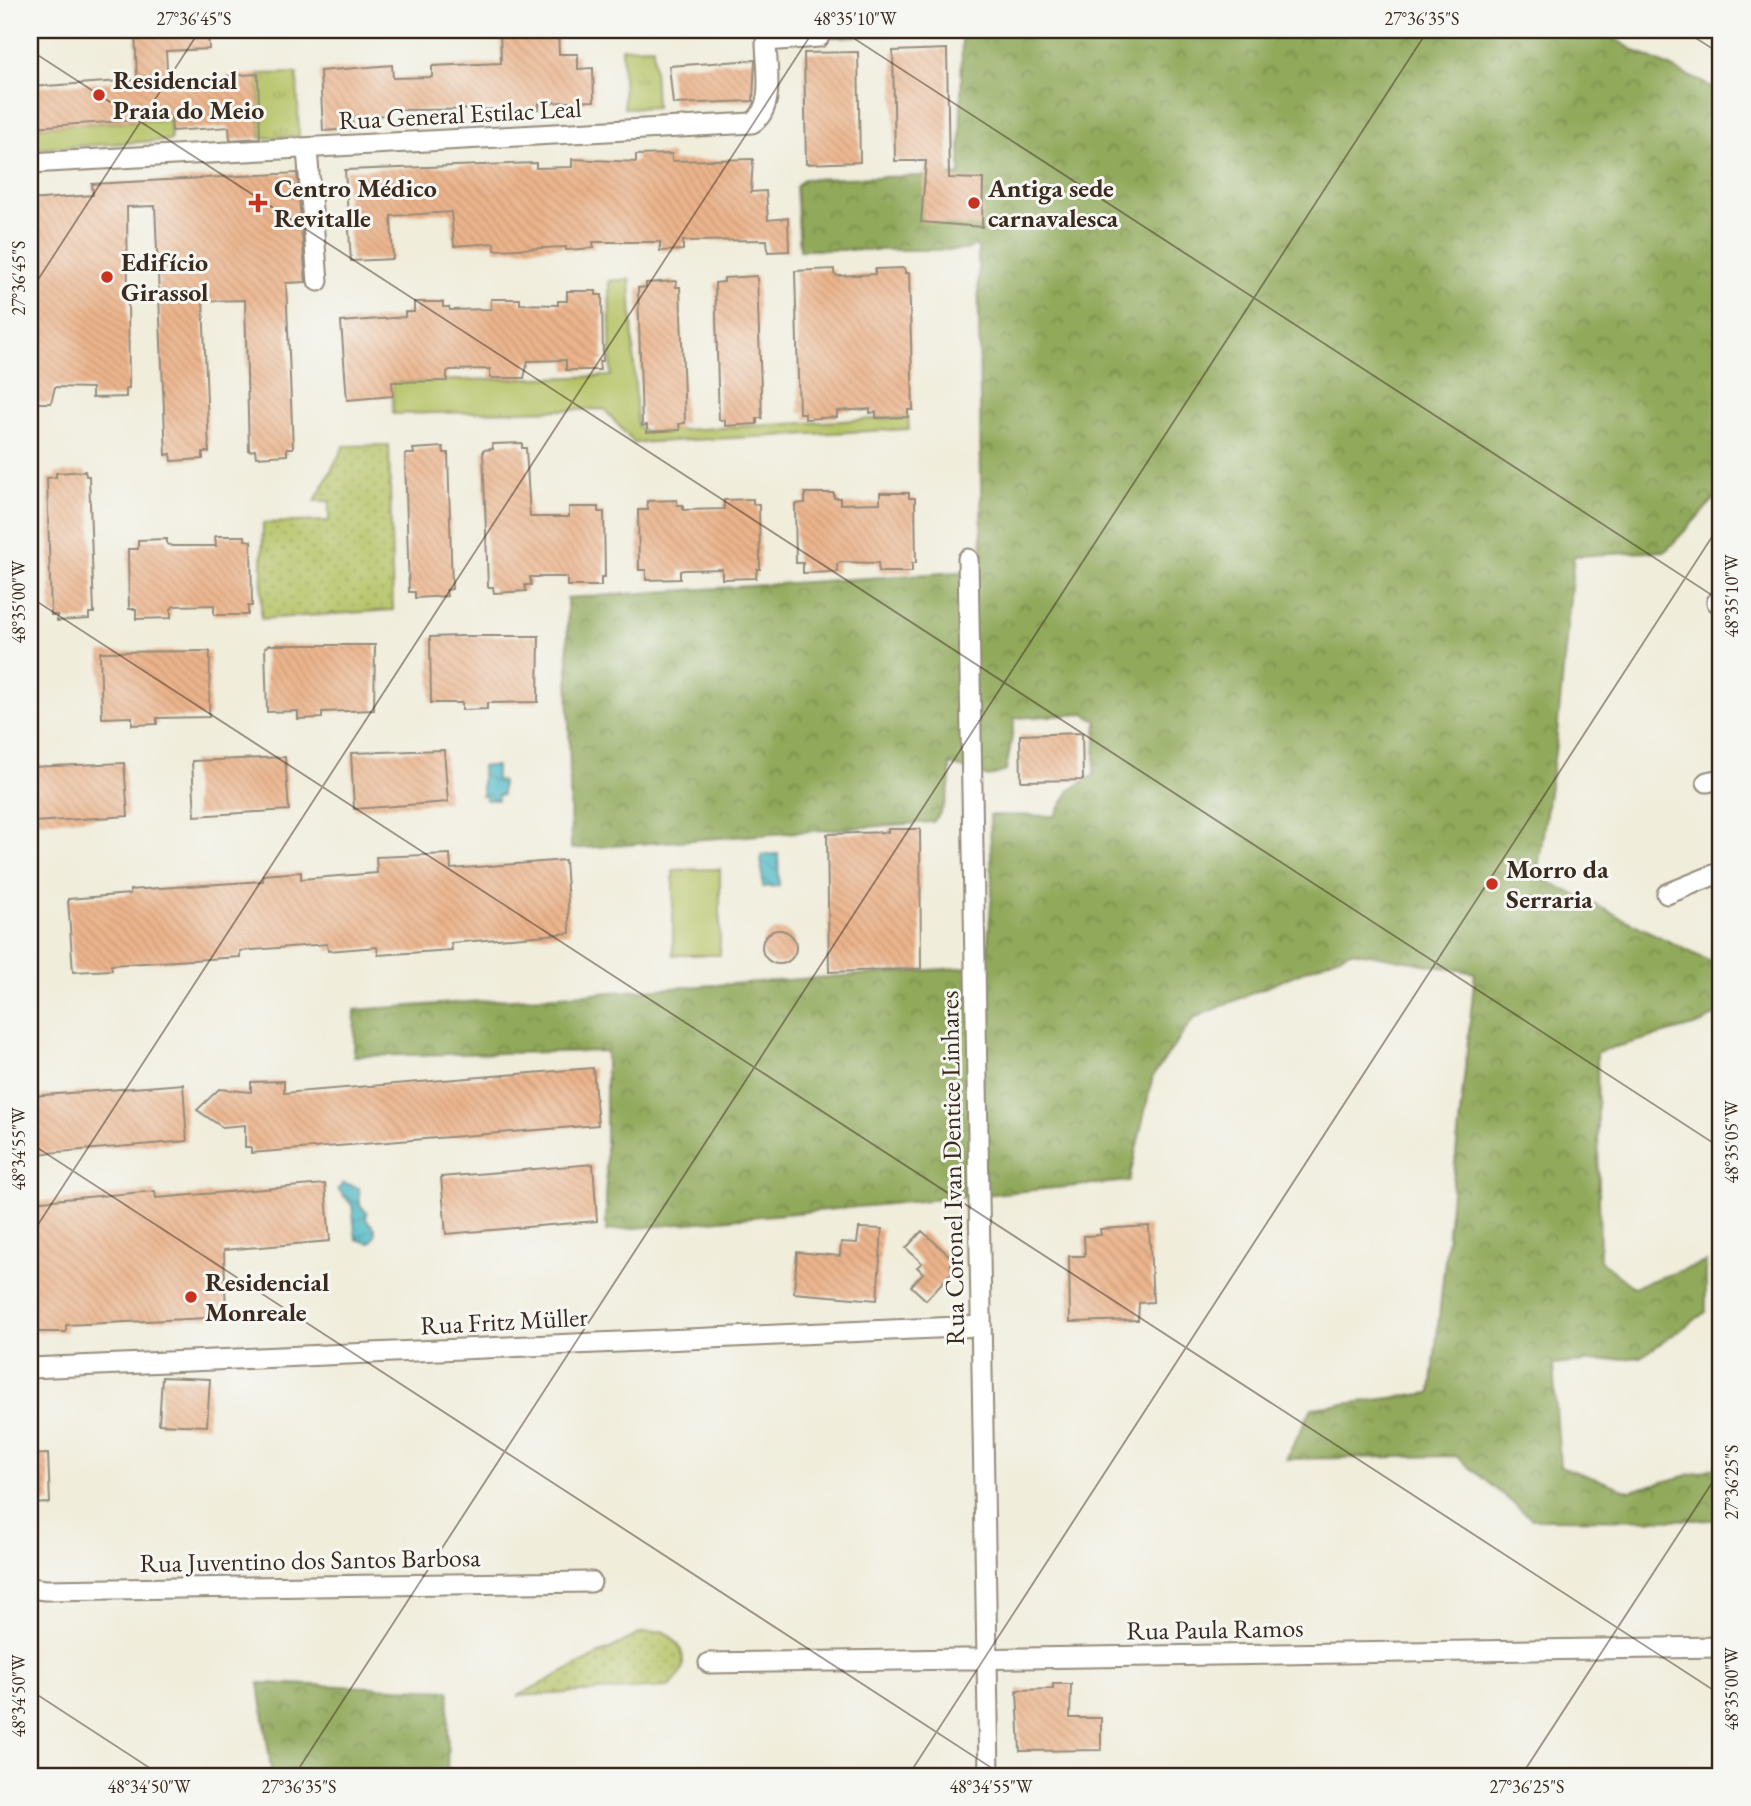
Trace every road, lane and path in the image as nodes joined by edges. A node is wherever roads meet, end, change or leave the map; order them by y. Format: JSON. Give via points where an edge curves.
{"nodes":[{"id":1,"x":820,"y":37,"type":"dead end"},
{"id":2,"x":307,"y":150,"type":"junction"},
{"id":3,"x":30,"y":163,"type":"edge"},
{"id":4,"x":318,"y":281,"type":"dead end"},
{"id":5,"x":968,"y":559,"type":"dead end"},
{"id":6,"x":1721,"y":872,"type":"edge"},
{"id":7,"x":1667,"y":894,"type":"dead end"},
{"id":8,"x":981,"y":1326,"type":"junction"},
{"id":9,"x":30,"y":1368,"type":"edge"},
{"id":10,"x":591,"y":1581,"type":"dead end"},
{"id":11,"x":30,"y":1588,"type":"edge"},
{"id":12,"x":1721,"y":1647,"type":"edge"},
{"id":13,"x":986,"y":1658,"type":"junction"},
{"id":14,"x":709,"y":1663,"type":"dead end"},
{"id":15,"x":989,"y":1776,"type":"edge"}],
"edges":[{"from":1,"to":2,"type":"street","name":"Rua General Estilac Leal","via":[[766,41],[766,106],[762,117],[752,123]]},
{"from":2,"to":3,"type":"street","name":"Rua General Estilac Leal"},
{"from":2,"to":4,"type":"street"},
{"from":5,"to":8,"type":"street","name":"Rua Coronel Ivan Dentice Linhares"},
{"from":6,"to":7,"type":"street"},
{"from":8,"to":9,"type":"street","name":"Rua Fritz Müller"},
{"from":8,"to":13,"type":"street","name":"Rua Coronel Ivan Dentice Linhares"},
{"from":10,"to":11,"type":"street","name":"Rua Juventino dos Santos Barbosa"},
{"from":12,"to":13,"type":"street","name":"Rua Paula Ramos"},
{"from":13,"to":14,"type":"street","name":"Rua Paula Ramos"},
{"from":13,"to":15,"type":"street","name":"Rua Coronel Ivan Dentice Linhares"}]}
